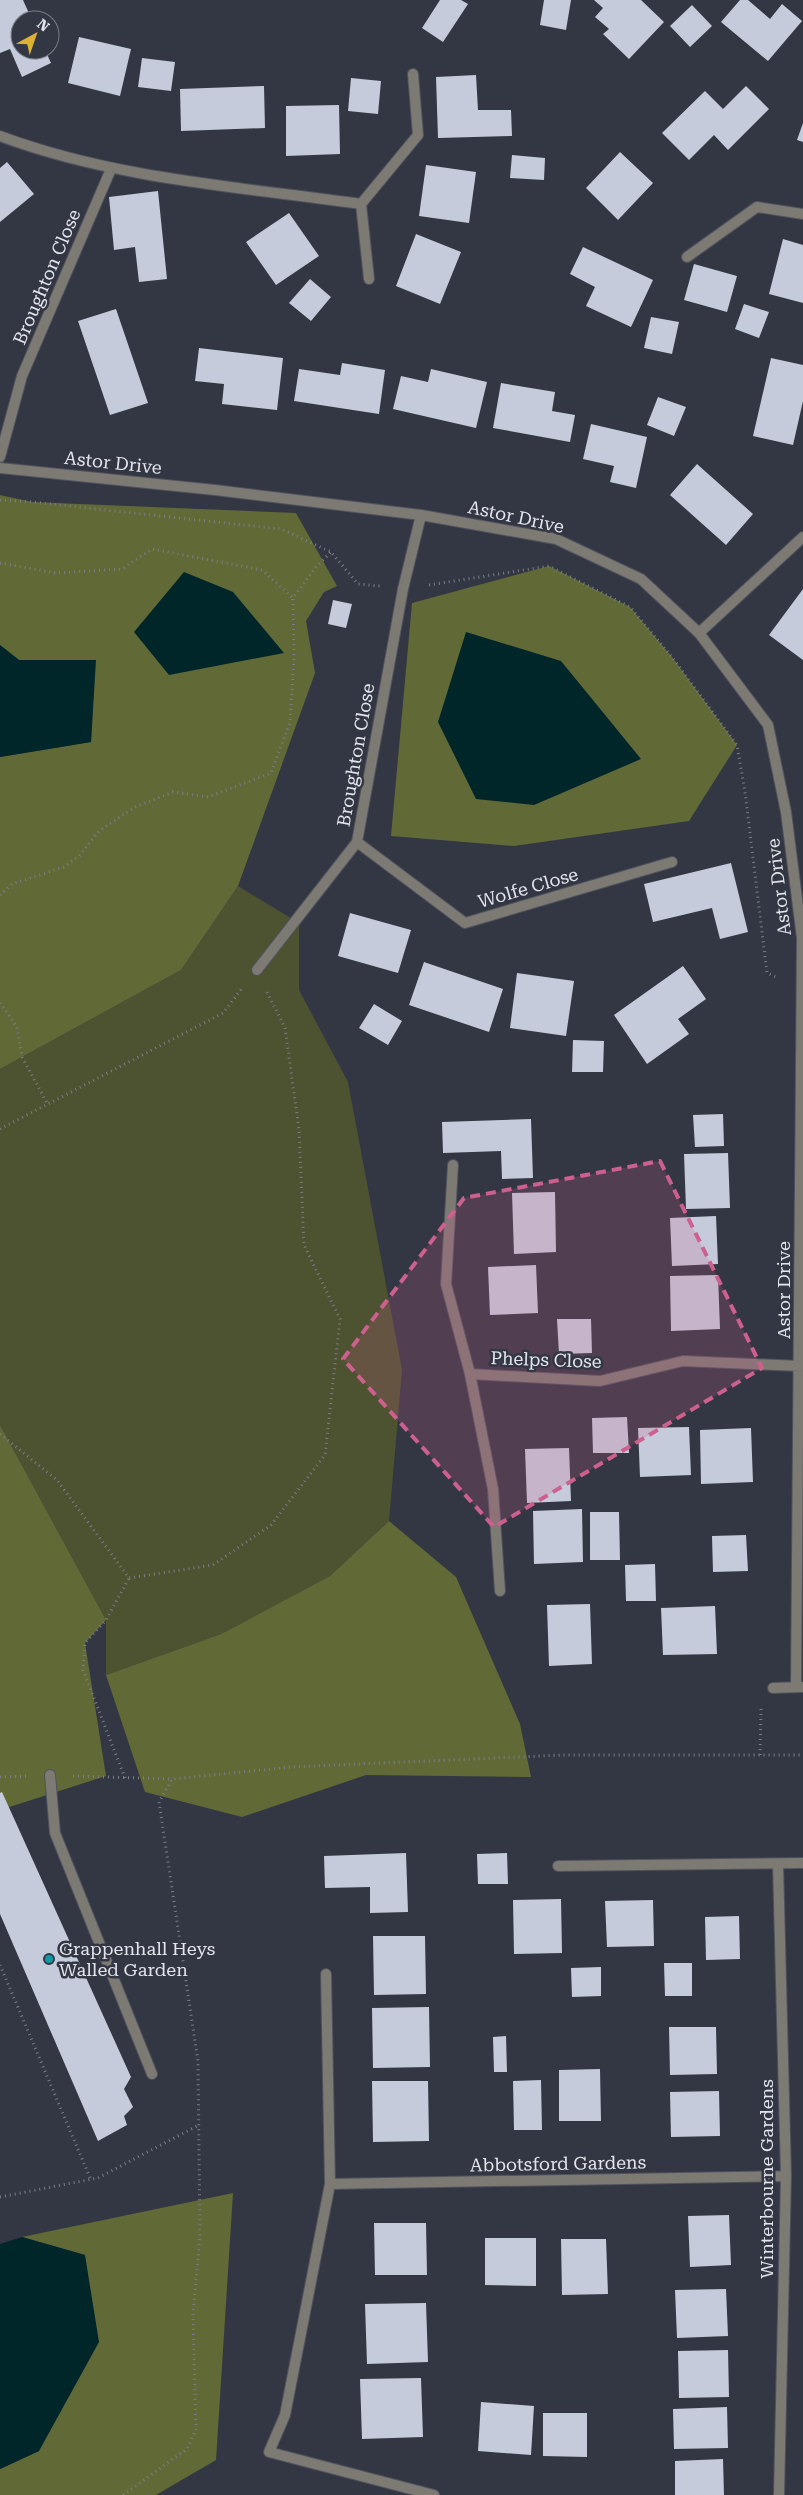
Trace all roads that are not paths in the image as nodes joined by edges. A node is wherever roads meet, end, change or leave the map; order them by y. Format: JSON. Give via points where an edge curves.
{"nodes":[{"id":1,"x":413,"y":74,"type":"dead end"},
{"id":2,"x":0,"y":136,"type":"edge"},
{"id":3,"x":111,"y":169,"type":"junction"},
{"id":4,"x":361,"y":204,"type":"junction"},
{"id":5,"x":803,"y":214,"type":"edge"},
{"id":6,"x":687,"y":257,"type":"dead end"},
{"id":7,"x":369,"y":279,"type":"dead end"},
{"id":8,"x":0,"y":457,"type":"edge"},
{"id":9,"x":0,"y":468,"type":"edge"},
{"id":10,"x":421,"y":515,"type":"junction"},
{"id":11,"x":803,"y":537,"type":"edge"},
{"id":12,"x":699,"y":633,"type":"junction"},
{"id":13,"x":357,"y":842,"type":"junction"},
{"id":14,"x":672,"y":862,"type":"dead end"},
{"id":15,"x":257,"y":970,"type":"road end"},
{"id":16,"x":453,"y":1165,"type":"dead end"},
{"id":17,"x":802,"y":1201,"type":"edge"},
{"id":18,"x":800,"y":1366,"type":"junction"},
{"id":19,"x":470,"y":1374,"type":"junction"},
{"id":20,"x":500,"y":1591,"type":"dead end"},
{"id":21,"x":799,"y":1687,"type":"edge"},
{"id":22,"x":773,"y":1688,"type":"dead end"},
{"id":23,"x":50,"y":1775,"type":"road end"},
{"id":24,"x":803,"y":1863,"type":"edge"},
{"id":25,"x":778,"y":1864,"type":"junction"},
{"id":26,"x":558,"y":1866,"type":"dead end"},
{"id":27,"x":326,"y":1974,"type":"dead end"},
{"id":28,"x":152,"y":2074,"type":"dead end"},
{"id":29,"x":786,"y":2176,"type":"junction"},
{"id":30,"x":330,"y":2184,"type":"junction"},
{"id":31,"x":434,"y":2495,"type":"edge"},
{"id":32,"x":779,"y":2495,"type":"edge"}],
"edges":[{"from":1,"to":4,"type":"street","via":[[418,135]]},
{"from":2,"to":3,"type":"street","via":[[24,146]]},
{"from":3,"to":4,"type":"street"},
{"from":3,"to":8,"type":"street","name":"Broughton Close","via":[[22,376]]},
{"from":4,"to":7,"type":"street"},
{"from":5,"to":6,"type":"street","via":[[756,207]]},
{"from":9,"to":10,"type":"street","name":"Astor Drive"},
{"from":10,"to":12,"type":"street","name":"Astor Drive","via":[[556,539],[641,579]]},
{"from":10,"to":13,"type":"street","name":"Broughton Close","via":[[403,589]]},
{"from":11,"to":12,"type":"street"},
{"from":12,"to":17,"type":"street","name":"Astor Drive","via":[[768,725],[787,821],[802,938]]},
{"from":13,"to":14,"type":"street","name":"Wolfe Close","via":[[465,923]]},
{"from":13,"to":15,"type":"street","name":"Broughton Close"},
{"from":16,"to":19,"type":"street","name":"Phelps Close","via":[[446,1284]]},
{"from":17,"to":18,"type":"street","name":"Astor Drive"},
{"from":18,"to":19,"type":"street","name":"Phelps Close","via":[[683,1361],[600,1381]]},
{"from":18,"to":21,"type":"street","name":"Astor Drive"},
{"from":19,"to":20,"type":"street","name":"Phelps Close","via":[[493,1489]]},
{"from":21,"to":22,"type":"street","name":"Astor Drive"},
{"from":23,"to":28,"type":"street","via":[[55,1833]]},
{"from":24,"to":25,"type":"street"},
{"from":25,"to":26,"type":"street"},
{"from":25,"to":29,"type":"street","name":"Winterbourne Gardens"},
{"from":27,"to":30,"type":"street"},
{"from":29,"to":30,"type":"street","name":"Abbotsford Gardens"},
{"from":29,"to":32,"type":"street","name":"Winterbourne Gardens"},
{"from":30,"to":31,"type":"street","via":[[285,2415],[269,2452]]}]}
